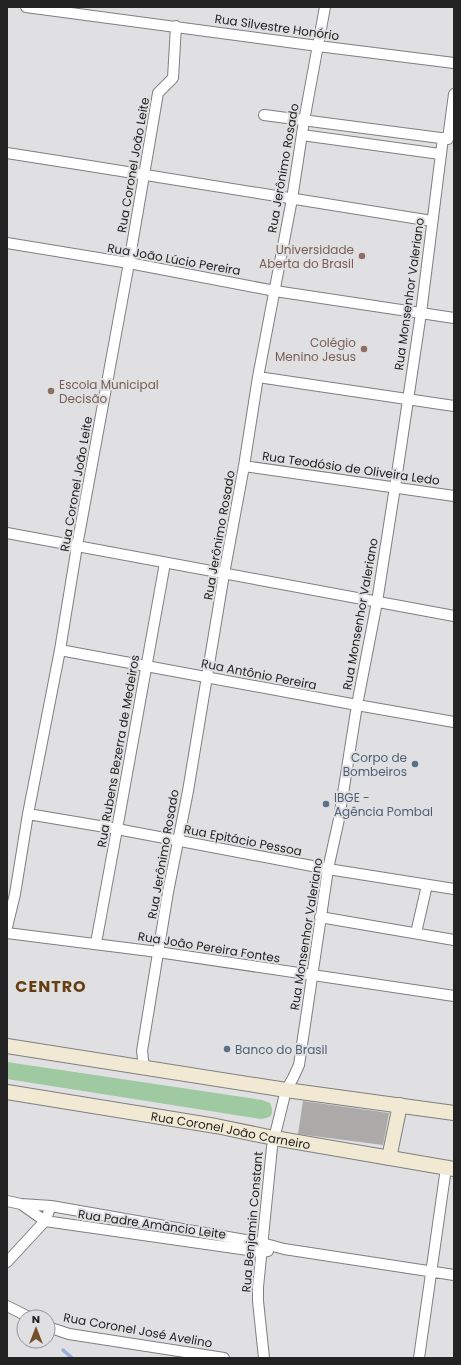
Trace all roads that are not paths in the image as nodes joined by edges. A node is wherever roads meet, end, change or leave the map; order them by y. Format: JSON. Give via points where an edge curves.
{"nodes":[{"id":1,"x":26,"y":7,"type":"edge"},
{"id":2,"x":325,"y":7,"type":"edge"},
{"id":3,"x":176,"y":26,"type":"junction"},
{"id":4,"x":318,"y":46,"type":"junction"},
{"id":5,"x":454,"y":63,"type":"edge"},
{"id":6,"x":454,"y":94,"type":"edge"},
{"id":7,"x":264,"y":115,"type":"dead end"},
{"id":8,"x":304,"y":121,"type":"junction"},
{"id":9,"x":302,"y":135,"type":"junction"},
{"id":10,"x":445,"y":139,"type":"junction"},
{"id":11,"x":7,"y":154,"type":"edge"},
{"id":12,"x":440,"y":154,"type":"junction"},
{"id":13,"x":144,"y":174,"type":"junction"},
{"id":14,"x":292,"y":199,"type":"junction"},
{"id":15,"x":432,"y":221,"type":"junction"},
{"id":16,"x":7,"y":243,"type":"edge"},
{"id":17,"x":129,"y":263,"type":"junction"},
{"id":18,"x":274,"y":291,"type":"junction"},
{"id":19,"x":421,"y":313,"type":"junction"},
{"id":20,"x":454,"y":318,"type":"edge"},
{"id":21,"x":258,"y":376,"type":"junction"},
{"id":22,"x":407,"y":400,"type":"junction"},
{"id":23,"x":454,"y":406,"type":"edge"},
{"id":24,"x":244,"y":466,"type":"junction"},
{"id":25,"x":396,"y":487,"type":"junction"},
{"id":26,"x":454,"y":496,"type":"edge"},
{"id":27,"x":7,"y":534,"type":"edge"},
{"id":28,"x":77,"y":546,"type":"junction"},
{"id":29,"x":165,"y":563,"type":"junction"},
{"id":30,"x":224,"y":574,"type":"junction"},
{"id":31,"x":377,"y":602,"type":"junction"},
{"id":32,"x":454,"y":616,"type":"edge"},
{"id":33,"x":60,"y":650,"type":"junction"},
{"id":34,"x":146,"y":666,"type":"junction"},
{"id":35,"x":207,"y":677,"type":"junction"},
{"id":36,"x":357,"y":705,"type":"junction"},
{"id":37,"x":454,"y":722,"type":"edge"},
{"id":38,"x":28,"y":814,"type":"junction"},
{"id":39,"x":118,"y":829,"type":"junction"},
{"id":40,"x":178,"y":841,"type":"junction"},
{"id":41,"x":328,"y":869,"type":"junction"},
{"id":42,"x":427,"y":885,"type":"junction"},
{"id":43,"x":454,"y":889,"type":"edge"},
{"id":44,"x":320,"y":918,"type":"junction"},
{"id":45,"x":7,"y":928,"type":"edge"},
{"id":46,"x":7,"y":933,"type":"edge"},
{"id":47,"x":416,"y":934,"type":"junction"},
{"id":48,"x":454,"y":940,"type":"edge"},
{"id":49,"x":96,"y":943,"type":"junction"},
{"id":50,"x":158,"y":952,"type":"junction"},
{"id":51,"x":312,"y":976,"type":"junction"},
{"id":52,"x":454,"y":996,"type":"edge"},
{"id":53,"x":7,"y":1046,"type":"edge"},
{"id":54,"x":144,"y":1067,"type":"junction"},
{"id":55,"x":286,"y":1090,"type":"junction"},
{"id":56,"x":7,"y":1092,"type":"edge"},
{"id":57,"x":400,"y":1105,"type":"junction"},
{"id":58,"x":454,"y":1113,"type":"edge"},
{"id":59,"x":274,"y":1138,"type":"junction"},
{"id":60,"x":389,"y":1158,"type":"junction"},
{"id":61,"x":450,"y":1168,"type":"edge"},
{"id":62,"x":7,"y":1201,"type":"edge"},
{"id":63,"x":22,"y":1204,"type":"junction"},
{"id":64,"x":51,"y":1206,"type":"junction"},
{"id":65,"x":45,"y":1221,"type":"junction"},
{"id":66,"x":261,"y":1248,"type":"junction"},
{"id":67,"x":7,"y":1262,"type":"edge"},
{"id":68,"x":432,"y":1272,"type":"junction"},
{"id":69,"x":454,"y":1275,"type":"edge"},
{"id":70,"x":7,"y":1306,"type":"edge"},
{"id":71,"x":16,"y":1310,"type":"edge"},
{"id":72,"x":56,"y":1330,"type":"edge"},
{"id":73,"x":206,"y":1357,"type":"edge"},
{"id":74,"x":224,"y":1358,"type":"edge"},
{"id":75,"x":264,"y":1358,"type":"edge"},
{"id":76,"x":419,"y":1358,"type":"edge"}],
"edges":[{"from":1,"to":3,"type":"street","name":"Rua Silvestre Honório"},
{"from":2,"to":4,"type":"street","name":"Rua Jerônimo Rosado"},
{"from":3,"to":4,"type":"street","name":"Rua Silvestre Honório"},
{"from":3,"to":13,"type":"street","name":"Rua Coronel João Leite","via":[[173,78],[158,93]]},
{"from":4,"to":5,"type":"street","name":"Rua Silvestre Honório"},
{"from":4,"to":8,"type":"street","name":"Rua Jerônimo Rosado"},
{"from":6,"to":10,"type":"street","name":"Rua Monsenhor Valeriano"},
{"from":7,"to":8,"type":"street"},
{"from":8,"to":9,"type":"street","name":"Rua Jerônimo Rosado"},
{"from":8,"to":10,"type":"street"},
{"from":9,"to":12,"type":"street"},
{"from":9,"to":14,"type":"street","name":"Rua Jerônimo Rosado"},
{"from":10,"to":12,"type":"street","name":"Rua Monsenhor Valeriano"},
{"from":11,"to":13,"type":"street"},
{"from":12,"to":15,"type":"street","name":"Rua Monsenhor Valeriano"},
{"from":13,"to":14,"type":"street"},
{"from":13,"to":17,"type":"street","name":"Rua Coronel João Leite"},
{"from":14,"to":15,"type":"street"},
{"from":14,"to":18,"type":"street","name":"Rua Jerônimo Rosado"},
{"from":15,"to":19,"type":"street","name":"Rua Monsenhor Valeriano"},
{"from":16,"to":17,"type":"street","name":"Rua João Lúcio Pereira"},
{"from":17,"to":18,"type":"street","name":"Rua João Lúcio Pereira"},
{"from":17,"to":28,"type":"street","name":"Rua Coronel João Leite"},
{"from":18,"to":19,"type":"street","name":"Rua João Lúcio Pereira"},
{"from":18,"to":21,"type":"street","name":"Rua Jerônimo Rosado"},
{"from":19,"to":20,"type":"street","name":"Rua João Lúcio Pereira"},
{"from":19,"to":22,"type":"street","name":"Rua Monsenhor Valeriano"},
{"from":21,"to":22,"type":"street"},
{"from":21,"to":24,"type":"street","name":"Rua Jerônimo Rosado"},
{"from":22,"to":23,"type":"street"},
{"from":22,"to":25,"type":"street","name":"Rua Monsenhor Valeriano"},
{"from":24,"to":25,"type":"street","name":"Rua Teodósio de Oliveira Ledo"},
{"from":24,"to":30,"type":"street","name":"Rua Jerônimo Rosado"},
{"from":25,"to":26,"type":"street","name":"Rua Teodósio de Oliveira Ledo"},
{"from":25,"to":31,"type":"street","name":"Rua Monsenhor Valeriano"},
{"from":27,"to":28,"type":"street"},
{"from":28,"to":29,"type":"street"},
{"from":28,"to":33,"type":"street","name":"Rua Coronel João Leite"},
{"from":29,"to":30,"type":"street"},
{"from":29,"to":34,"type":"street","name":"Rua Rubens Bezerra de Medeiros"},
{"from":30,"to":31,"type":"street"},
{"from":30,"to":35,"type":"street","name":"Rua Jerônimo Rosado"},
{"from":31,"to":32,"type":"street"},
{"from":31,"to":36,"type":"street","name":"Rua Monsenhor Valeriano"},
{"from":33,"to":34,"type":"street","name":"Rua Antônio Pereira"},
{"from":33,"to":38,"type":"street","name":"Rua Coronel João Leite"},
{"from":34,"to":35,"type":"street","name":"Rua Antônio Pereira"},
{"from":34,"to":39,"type":"street","name":"Rua Rubens Bezerra de Medeiros"},
{"from":35,"to":36,"type":"street","name":"Rua Antônio Pereira"},
{"from":35,"to":40,"type":"street","name":"Rua Jerônimo Rosado"},
{"from":36,"to":37,"type":"street","name":"Rua Antônio Pereira"},
{"from":36,"to":41,"type":"street","name":"Rua Monsenhor Valeriano","via":[[339,819]]},
{"from":38,"to":39,"type":"street","name":"Rua Epitácio Pessoa"},
{"from":38,"to":45,"type":"street","name":"Rua Coronel João Leite"},
{"from":39,"to":40,"type":"street","name":"Rua Epitácio Pessoa"},
{"from":39,"to":49,"type":"street","name":"Rua Rubens Bezerra de Medeiros"},
{"from":40,"to":41,"type":"street","name":"Rua Epitácio Pessoa"},
{"from":40,"to":50,"type":"street","name":"Rua Jerônimo Rosado"},
{"from":41,"to":42,"type":"street","name":"Rua Epitácio Pessoa"},
{"from":41,"to":44,"type":"street","name":"Rua Monsenhor Valeriano"},
{"from":42,"to":43,"type":"street","name":"Rua Epitácio Pessoa"},
{"from":42,"to":47,"type":"street"},
{"from":44,"to":47,"type":"street"},
{"from":44,"to":51,"type":"street","name":"Rua Monsenhor Valeriano"},
{"from":46,"to":49,"type":"street","name":"Rua João Pereira Fontes"},
{"from":47,"to":48,"type":"street"},
{"from":49,"to":50,"type":"street","name":"Rua João Pereira Fontes"},
{"from":50,"to":51,"type":"street","name":"Rua João Pereira Fontes"},
{"from":50,"to":54,"type":"street","name":"Rua Jerônimo Rosado","via":[[142,1050]]},
{"from":51,"to":52,"type":"street","name":"Rua João Pereira Fontes"},
{"from":51,"to":55,"type":"street","name":"Rua Monsenhor Valeriano","via":[[299,1065]]},
{"from":53,"to":54,"type":"main road"},
{"from":54,"to":55,"type":"main road"},
{"from":55,"to":57,"type":"main road"},
{"from":55,"to":59,"type":"street","name":"Rua Benjamin Constant"},
{"from":56,"to":59,"type":"main road","name":"Rua Coronel João Carneiro"},
{"from":57,"to":58,"type":"main road"},
{"from":57,"to":60,"type":"main road"},
{"from":59,"to":60,"type":"main road","name":"Rua Coronel João Carneiro"},
{"from":59,"to":66,"type":"street","name":"Rua Benjamin Constant"},
{"from":60,"to":61,"type":"main road","name":"Rua Coronel João Carneiro"},
{"from":61,"to":68,"type":"street"},
{"from":62,"to":63,"type":"street","name":"Rua Padre Amâncio Leite"},
{"from":63,"to":64,"type":"street","name":"Rua Padre Amâncio Leite"},
{"from":63,"to":65,"type":"street","name":"Rua Padre Amâncio Leite"},
{"from":64,"to":65,"type":"street"},
{"from":64,"to":66,"type":"street","name":"Rua Padre Amâncio Leite"},
{"from":65,"to":66,"type":"street","name":"Rua Padre Amâncio Leite"},
{"from":65,"to":67,"type":"street"},
{"from":66,"to":68,"type":"street","name":"Rua Padre Amâncio Leite","via":[[284,1249]]},
{"from":66,"to":75,"type":"street","name":"Rua Benjamin Constant","via":[[258,1301]]},
{"from":68,"to":69,"type":"street","name":"Rua Padre Amâncio Leite"},
{"from":68,"to":76,"type":"street"},
{"from":70,"to":71,"type":"street"},
{"from":72,"to":73,"type":"street","name":"Rua Coronel José Avelino"},
{"from":73,"to":74,"type":"street","name":"Rua Coronel José Avelino"}]}
